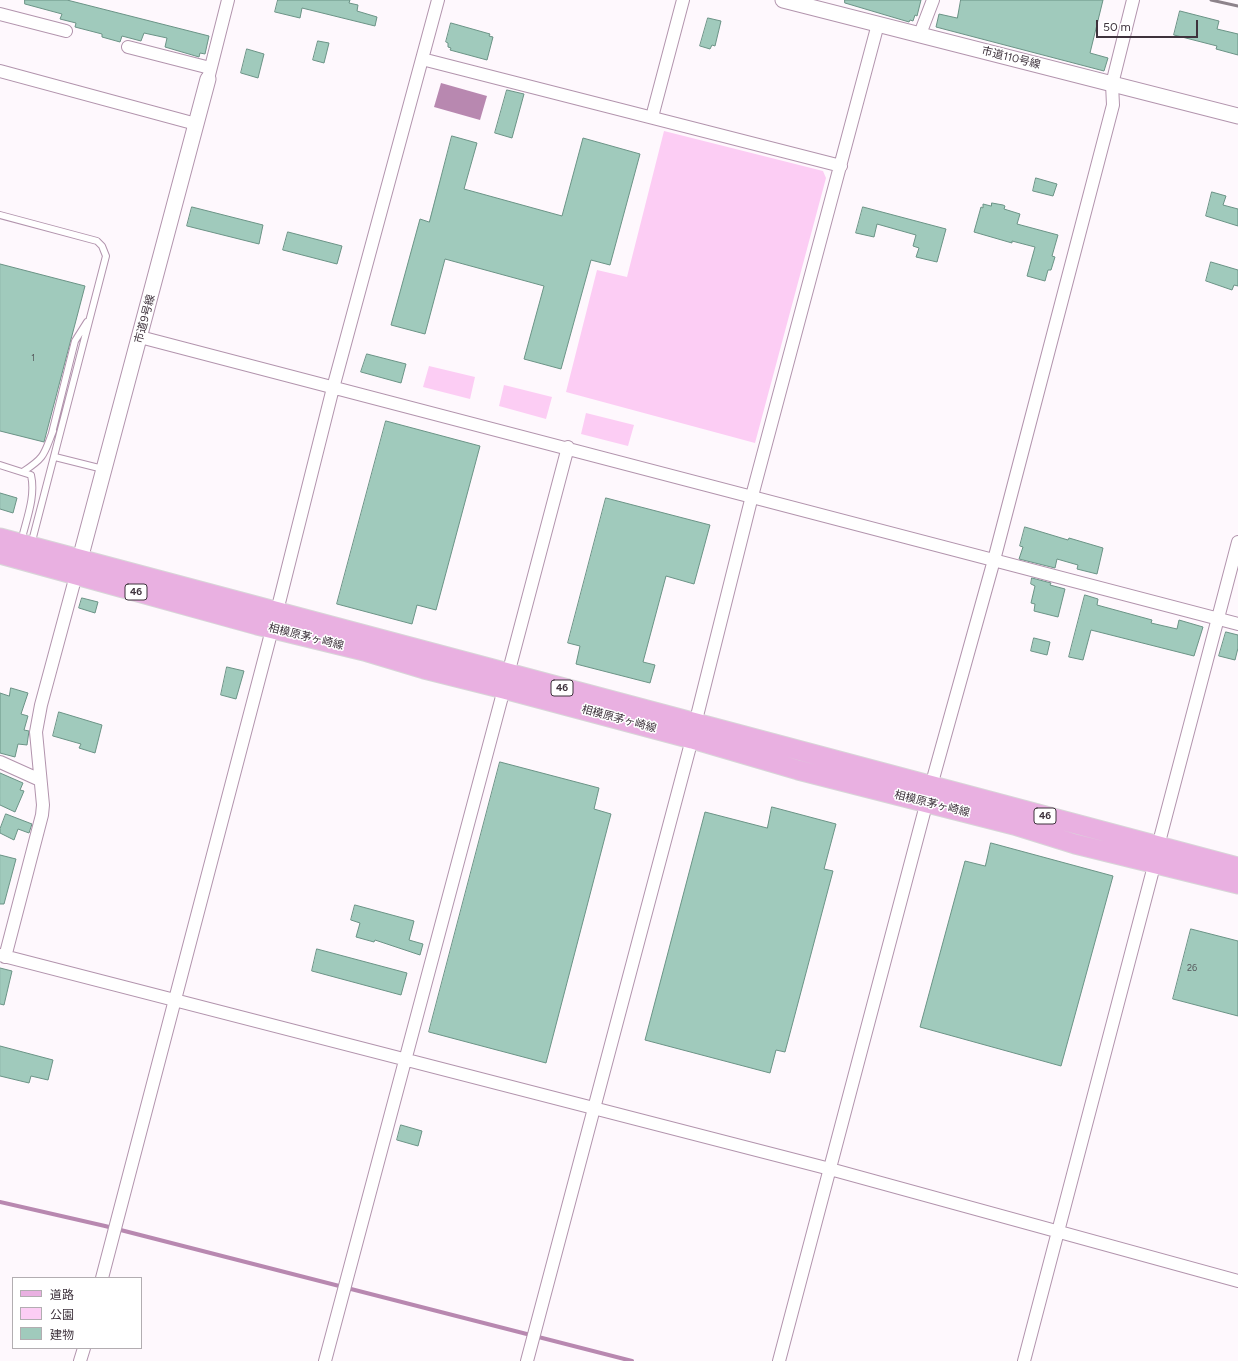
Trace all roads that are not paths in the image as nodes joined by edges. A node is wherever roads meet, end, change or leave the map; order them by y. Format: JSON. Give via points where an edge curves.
{"nodes":[{"id":1,"x":228,"y":0,"type":"edge"},
{"id":2,"x":438,"y":0,"type":"edge"},
{"id":3,"x":683,"y":0,"type":"edge"},
{"id":4,"x":783,"y":0,"type":"edge"},
{"id":5,"x":933,"y":0,"type":"edge"},
{"id":6,"x":1133,"y":0,"type":"edge"},
{"id":7,"x":0,"y":14,"type":"edge"},
{"id":8,"x":878,"y":24,"type":"junction"},
{"id":9,"x":66,"y":31,"type":"dead end"},
{"id":10,"x":920,"y":34,"type":"junction"},
{"id":11,"x":128,"y":47,"type":"dead end"},
{"id":12,"x":422,"y":59,"type":"junction"},
{"id":13,"x":0,"y":71,"type":"edge"},
{"id":14,"x":209,"y":73,"type":"junction"},
{"id":15,"x":1112,"y":84,"type":"junction"},
{"id":16,"x":1238,"y":116,"type":"edge"},
{"id":17,"x":652,"y":117,"type":"junction"},
{"id":18,"x":196,"y":124,"type":"junction"},
{"id":19,"x":841,"y":166,"type":"junction"},
{"id":20,"x":0,"y":215,"type":"edge"},
{"id":21,"x":92,"y":310,"type":"junction"},
{"id":22,"x":140,"y":337,"type":"junction"},
{"id":23,"x":333,"y":388,"type":"junction"},
{"id":24,"x":67,"y":407,"type":"junction"},
{"id":25,"x":52,"y":433,"type":"junction"},
{"id":26,"x":568,"y":447,"type":"junction"},
{"id":27,"x":55,"y":456,"type":"junction"},
{"id":28,"x":0,"y":465,"type":"edge"},
{"id":29,"x":104,"y":469,"type":"junction"},
{"id":30,"x":24,"y":471,"type":"junction"},
{"id":31,"x":752,"y":496,"type":"junction"},
{"id":32,"x":0,"y":538,"type":"edge"},
{"id":33,"x":1238,"y":542,"type":"edge"},
{"id":34,"x":26,"y":545,"type":"junction"},
{"id":35,"x":0,"y":554,"type":"edge"},
{"id":36,"x":994,"y":560,"type":"junction"},
{"id":37,"x":78,"y":567,"type":"junction"},
{"id":38,"x":1218,"y":618,"type":"junction"},
{"id":39,"x":274,"y":620,"type":"junction"},
{"id":40,"x":1238,"y":624,"type":"edge"},
{"id":41,"x":504,"y":689,"type":"junction"},
{"id":42,"x":694,"y":732,"type":"junction"},
{"id":43,"x":0,"y":762,"type":"edge"},
{"id":44,"x":40,"y":780,"type":"junction"},
{"id":45,"x":929,"y":794,"type":"junction"},
{"id":46,"x":1156,"y":854,"type":"junction"},
{"id":47,"x":1238,"y":867,"type":"edge"},
{"id":48,"x":1238,"y":884,"type":"edge"},
{"id":49,"x":2,"y":956,"type":"edge"},
{"id":50,"x":175,"y":1001,"type":"junction"},
{"id":51,"x":405,"y":1060,"type":"junction"},
{"id":52,"x":593,"y":1108,"type":"junction"},
{"id":53,"x":830,"y":1169,"type":"junction"},
{"id":54,"x":1057,"y":1232,"type":"junction"},
{"id":55,"x":102,"y":1277,"type":"edge"},
{"id":56,"x":1238,"y":1281,"type":"edge"},
{"id":57,"x":84,"y":1349,"type":"edge"},
{"id":58,"x":80,"y":1361,"type":"edge"},
{"id":59,"x":325,"y":1361,"type":"edge"},
{"id":60,"x":527,"y":1361,"type":"edge"},
{"id":61,"x":779,"y":1361,"type":"edge"},
{"id":62,"x":1024,"y":1361,"type":"edge"}],
"edges":[{"from":1,"to":14,"type":"street"},
{"from":2,"to":12,"type":"street"},
{"from":3,"to":17,"type":"street"},
{"from":4,"to":8,"type":"street","name":"市道110号線"},
{"from":5,"to":10,"type":"street"},
{"from":6,"to":15,"type":"street"},
{"from":7,"to":9,"type":"street"},
{"from":8,"to":10,"type":"street","name":"市道110号線"},
{"from":8,"to":19,"type":"street"},
{"from":10,"to":15,"type":"street","name":"市道110号線"},
{"from":11,"to":14,"type":"street"},
{"from":12,"to":17,"type":"street"},
{"from":12,"to":23,"type":"street"},
{"from":13,"to":18,"type":"street"},
{"from":14,"to":18,"type":"street","name":"市道9号線"},
{"from":15,"to":16,"type":"street","name":"市道110号線"},
{"from":15,"to":36,"type":"street","via":[[1113,104]]},
{"from":17,"to":19,"type":"street"},
{"from":18,"to":22,"type":"street","name":"市道9号線"},
{"from":19,"to":31,"type":"street"},
{"from":20,"to":21,"type":"lane","via":[[97,241],[102,246],[106,256]]},
{"from":21,"to":24,"type":"lane"},
{"from":21,"to":25,"type":"lane","via":[[75,341]]},
{"from":22,"to":23,"type":"street"},
{"from":22,"to":29,"type":"street","name":"市道9号線"},
{"from":23,"to":26,"type":"street"},
{"from":23,"to":39,"type":"street"},
{"from":24,"to":25,"type":"lane"},
{"from":24,"to":27,"type":"lane"},
{"from":25,"to":30,"type":"lane","via":[[45,454]]},
{"from":26,"to":31,"type":"street"},
{"from":26,"to":41,"type":"street"},
{"from":27,"to":29,"type":"lane"},
{"from":27,"to":34,"type":"lane"},
{"from":28,"to":30,"type":"lane"},
{"from":29,"to":37,"type":"street","name":"市道9号線"},
{"from":30,"to":34,"type":"lane","via":[[31,475],[33,484]]},
{"from":31,"to":36,"type":"street"},
{"from":31,"to":42,"type":"street"},
{"from":32,"to":34,"type":"main road","name":"相模原茅ヶ崎線","number":"46"},
{"from":33,"to":38,"type":"street"},
{"from":34,"to":37,"type":"main road","name":"相模原茅ヶ崎線","number":"46"},
{"from":35,"to":37,"type":"main road","name":"相模原茅ヶ崎線","number":"46"},
{"from":36,"to":38,"type":"street"},
{"from":36,"to":45,"type":"street"},
{"from":37,"to":39,"type":"main road","name":"相模原茅ヶ崎線","number":"46"},
{"from":37,"to":44,"type":"street","via":[[37,725]]},
{"from":38,"to":40,"type":"street"},
{"from":38,"to":46,"type":"street"},
{"from":39,"to":41,"type":"main road","name":"相模原茅ヶ崎線","number":"46","via":[[424,669]]},
{"from":39,"to":50,"type":"street"},
{"from":41,"to":42,"type":"main road","name":"相模原茅ヶ崎線","number":"46"},
{"from":41,"to":51,"type":"street"},
{"from":42,"to":45,"type":"main road","name":"相模原茅ヶ崎線","number":"46","via":[[798,770]]},
{"from":42,"to":52,"type":"street"},
{"from":43,"to":44,"type":"street"},
{"from":44,"to":49,"type":"street","via":[[42,815]]},
{"from":45,"to":46,"type":"main road","name":"相模原茅ヶ崎線","number":"46","via":[[1075,844]]},
{"from":45,"to":53,"type":"street"},
{"from":46,"to":47,"type":"main road","name":"相模原茅ヶ崎線","number":"46"},
{"from":46,"to":48,"type":"main road","name":"相模原茅ヶ崎線","number":"46"},
{"from":46,"to":54,"type":"street"},
{"from":49,"to":50,"type":"street"},
{"from":50,"to":51,"type":"street"},
{"from":50,"to":55,"type":"street"},
{"from":51,"to":52,"type":"street"},
{"from":51,"to":59,"type":"street"},
{"from":52,"to":53,"type":"street"},
{"from":52,"to":60,"type":"street"},
{"from":53,"to":54,"type":"street"},
{"from":53,"to":61,"type":"street"},
{"from":54,"to":56,"type":"street"},
{"from":54,"to":62,"type":"street"},
{"from":57,"to":58,"type":"street"}]}
